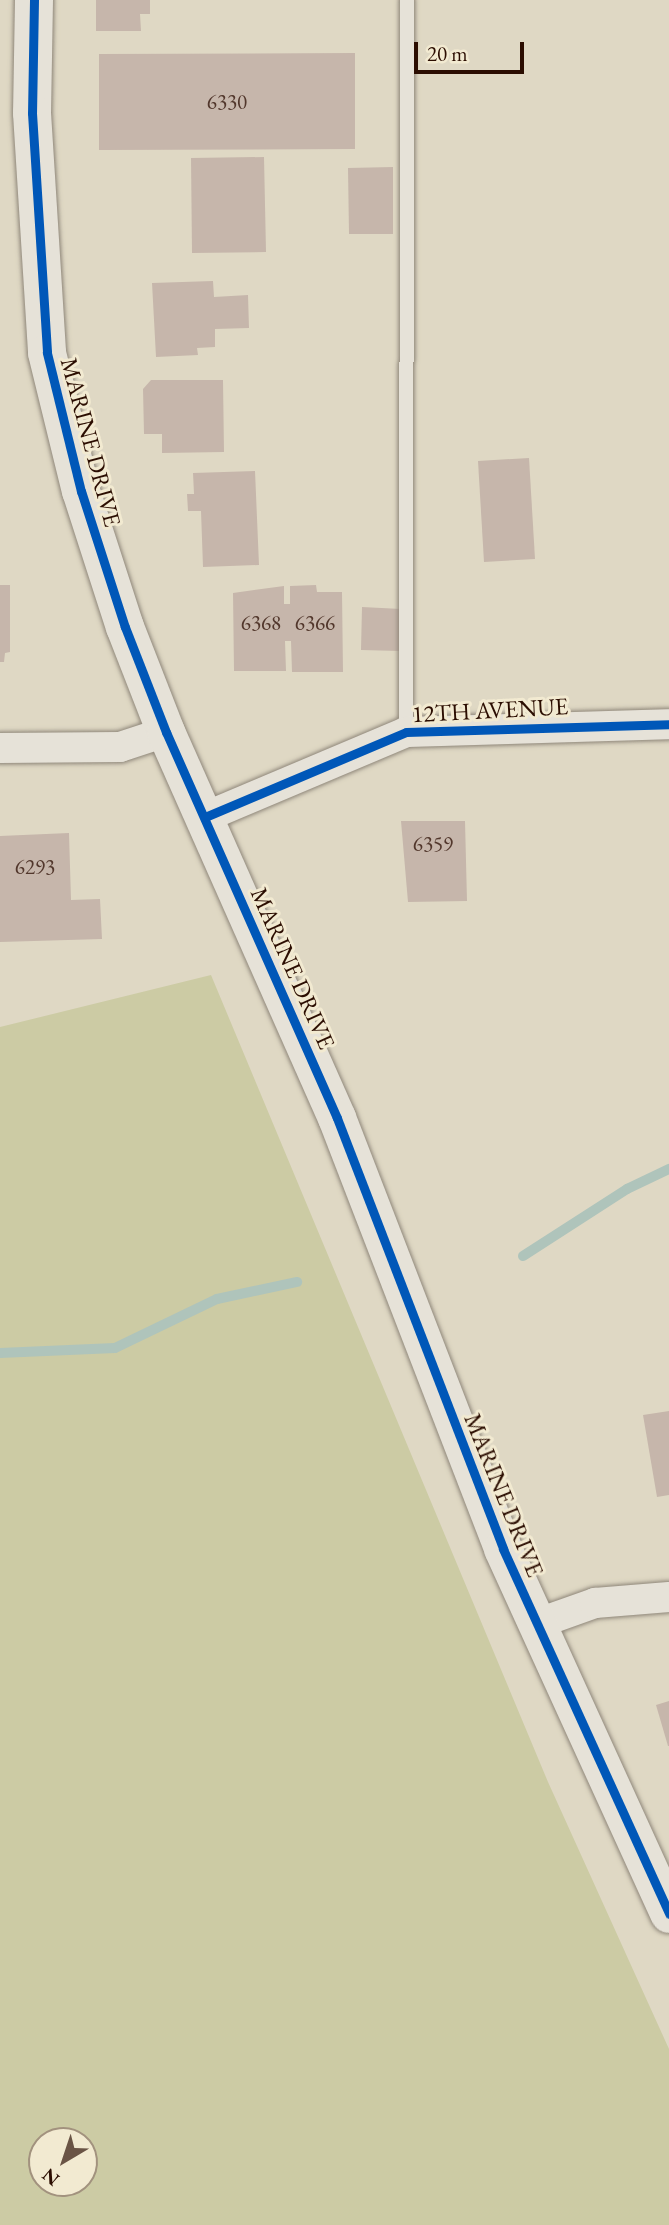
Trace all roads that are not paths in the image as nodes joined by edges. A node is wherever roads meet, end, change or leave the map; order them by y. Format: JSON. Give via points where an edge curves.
{"nodes":[{"id":1,"x":34,"y":0,"type":"edge"},
{"id":2,"x":407,"y":0,"type":"edge"},
{"id":3,"x":669,"y":724,"type":"edge"},
{"id":4,"x":166,"y":732,"type":"junction"},
{"id":5,"x":406,"y":732,"type":"junction"},
{"id":6,"x":0,"y":748,"type":"edge"},
{"id":7,"x":205,"y":817,"type":"junction"},
{"id":8,"x":669,"y":1597,"type":"edge"},
{"id":9,"x":536,"y":1624,"type":"junction"},
{"id":10,"x":669,"y":1914,"type":"edge"}],
"edges":[{"from":1,"to":4,"type":"street","name":"MARINE DRIVE","via":[[32,113],[47,353],[81,491],[125,627]]},
{"from":2,"to":5,"type":"lane"},
{"from":3,"to":5,"type":"street","name":"12TH AVENUE"},
{"from":4,"to":6,"type":"street","via":[[120,747]]},
{"from":4,"to":7,"type":"street","name":"MARINE DRIVE"},
{"from":5,"to":7,"type":"street","name":"12TH AVENUE"},
{"from":7,"to":9,"type":"street","name":"MARINE DRIVE","via":[[337,1118]]},
{"from":8,"to":9,"type":"street","via":[[595,1604]]},
{"from":9,"to":10,"type":"street","name":"MARINE DRIVE"}]}
